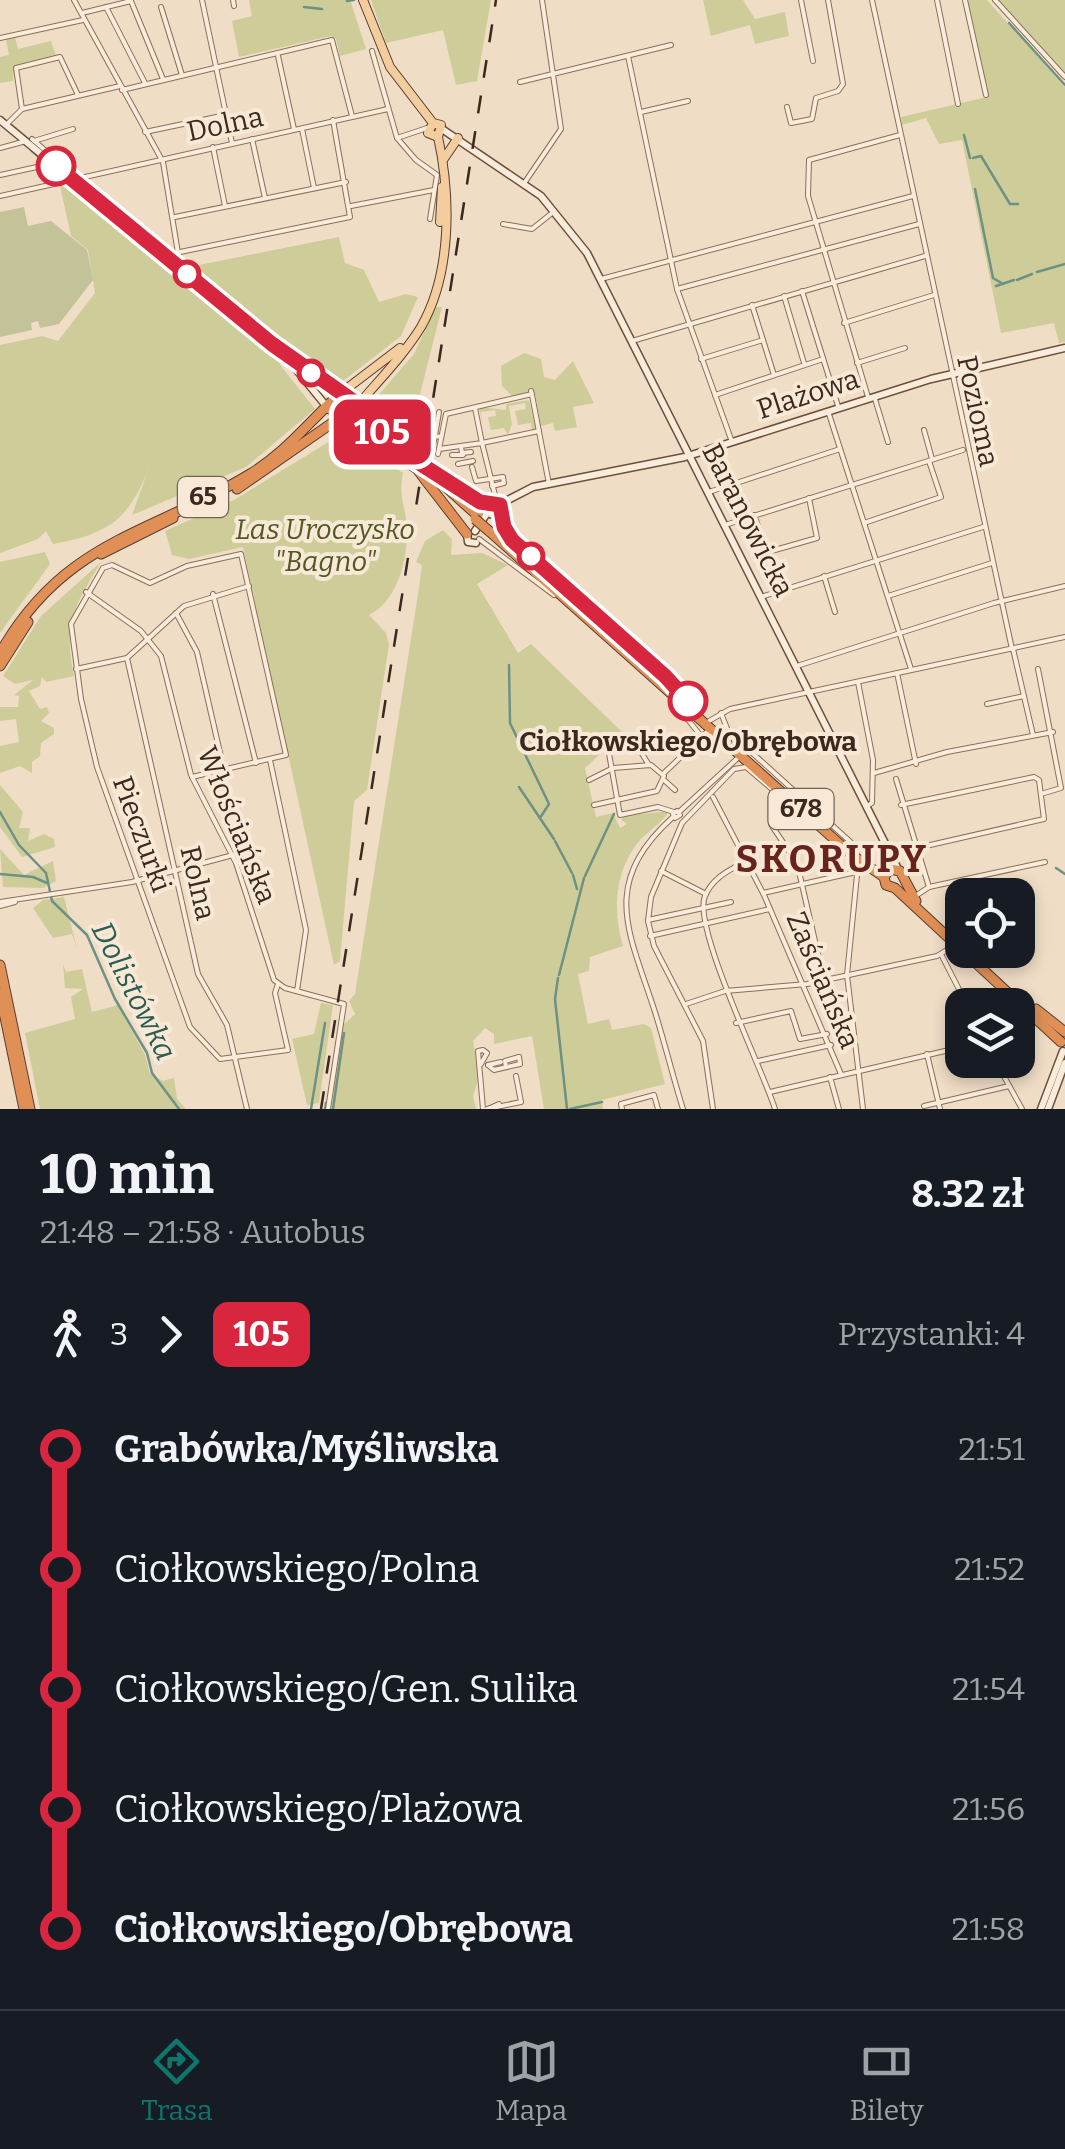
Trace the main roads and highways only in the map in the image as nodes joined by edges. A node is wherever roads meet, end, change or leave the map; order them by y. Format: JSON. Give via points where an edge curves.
{"nodes":[{"id":1,"x":361,"y":0,"type":"edge"},
{"id":2,"x":398,"y":79,"type":"junction"},
{"id":3,"x":413,"y":107,"type":"junction"},
{"id":4,"x":434,"y":131,"type":"junction"},
{"id":5,"x":460,"y":139,"type":"road end"},
{"id":6,"x":443,"y":160,"type":"junction"},
{"id":7,"x":341,"y":392,"type":"junction"},
{"id":8,"x":358,"y":406,"type":"junction"},
{"id":9,"x":327,"y":407,"type":"junction"},
{"id":10,"x":342,"y":420,"type":"junction"},
{"id":11,"x":422,"y":470,"type":"junction"},
{"id":12,"x":489,"y":523,"type":"junction"},
{"id":13,"x":106,"y":548,"type":"junction"},
{"id":14,"x":2,"y":653,"type":"edge"},
{"id":15,"x":0,"y":666,"type":"edge"},
{"id":16,"x":713,"y":724,"type":"junction"},
{"id":17,"x":890,"y":872,"type":"junction"},
{"id":18,"x":899,"y":885,"type":"junction"},
{"id":19,"x":945,"y":931,"type":"edge"},
{"id":20,"x":945,"y":931,"type":"edge"},
{"id":21,"x":0,"y":965,"type":"edge"},
{"id":22,"x":984,"y":968,"type":"edge"},
{"id":23,"x":986,"y":968,"type":"edge"},
{"id":24,"x":0,"y":993,"type":"edge"},
{"id":25,"x":1048,"y":1020,"type":"junction"},
{"id":26,"x":1065,"y":1020,"type":"edge"},
{"id":27,"x":4,"y":1033,"type":"edge"},
{"id":28,"x":1064,"y":1043,"type":"edge"},
{"id":29,"x":29,"y":1107,"type":"edge"}],
"edges":[{"from":1,"to":2,"type":"main road","number":"65"},
{"from":1,"to":3,"type":"main road","number":"65","via":[[388,72]]},
{"from":2,"to":3,"type":"main road"},
{"from":2,"to":4,"type":"main road","number":"65"},
{"from":3,"to":4,"type":"main road","number":"65"},
{"from":4,"to":6,"type":"main road","number":"65"},
{"from":4,"to":7,"type":"main road","number":"65","via":[[441,216],[425,306],[398,350]]},
{"from":5,"to":6,"type":"main road"},
{"from":6,"to":8,"type":"main road","number":"65","via":[[446,215],[430,307]]},
{"from":7,"to":8,"type":"highway","number":"678"},
{"from":7,"to":9,"type":"highway","number":"65"},
{"from":8,"to":10,"type":"highway","number":"65"},
{"from":8,"to":11,"type":"highway","number":"678"},
{"from":9,"to":10,"type":"highway","number":"678"},
{"from":9,"to":13,"type":"highway","number":"65","via":[[250,474]]},
{"from":10,"to":11,"type":"highway","number":"678"},
{"from":10,"to":13,"type":"highway","number":"65","via":[[250,481]]},
{"from":11,"to":12,"type":"highway"},
{"from":11,"to":12,"type":"highway"},
{"from":11,"to":12,"type":"highway","number":"678","bridge":true},
{"from":12,"to":16,"type":"highway","number":"678"},
{"from":12,"to":16,"type":"highway","number":"678"},
{"from":13,"to":14,"type":"highway","number":"65","via":[[44,593]]},
{"from":14,"to":15,"type":"highway","number":"65"},
{"from":16,"to":17,"type":"highway","number":"678","via":[[741,758],[852,850]]},
{"from":17,"to":18,"type":"highway","number":"678"},
{"from":17,"to":18,"type":"highway","number":"678","via":[[888,886]]},
{"from":18,"to":19,"type":"highway","number":"678"},
{"from":18,"to":20,"type":"highway","number":"678"},
{"from":21,"to":29,"type":"highway"},
{"from":22,"to":28,"type":"highway","number":"678"},
{"from":23,"to":25,"type":"highway","number":"678"},
{"from":24,"to":27,"type":"highway"},
{"from":25,"to":26,"type":"highway"},
{"from":25,"to":28,"type":"highway","number":"678"},
{"from":27,"to":29,"type":"highway"}]}
